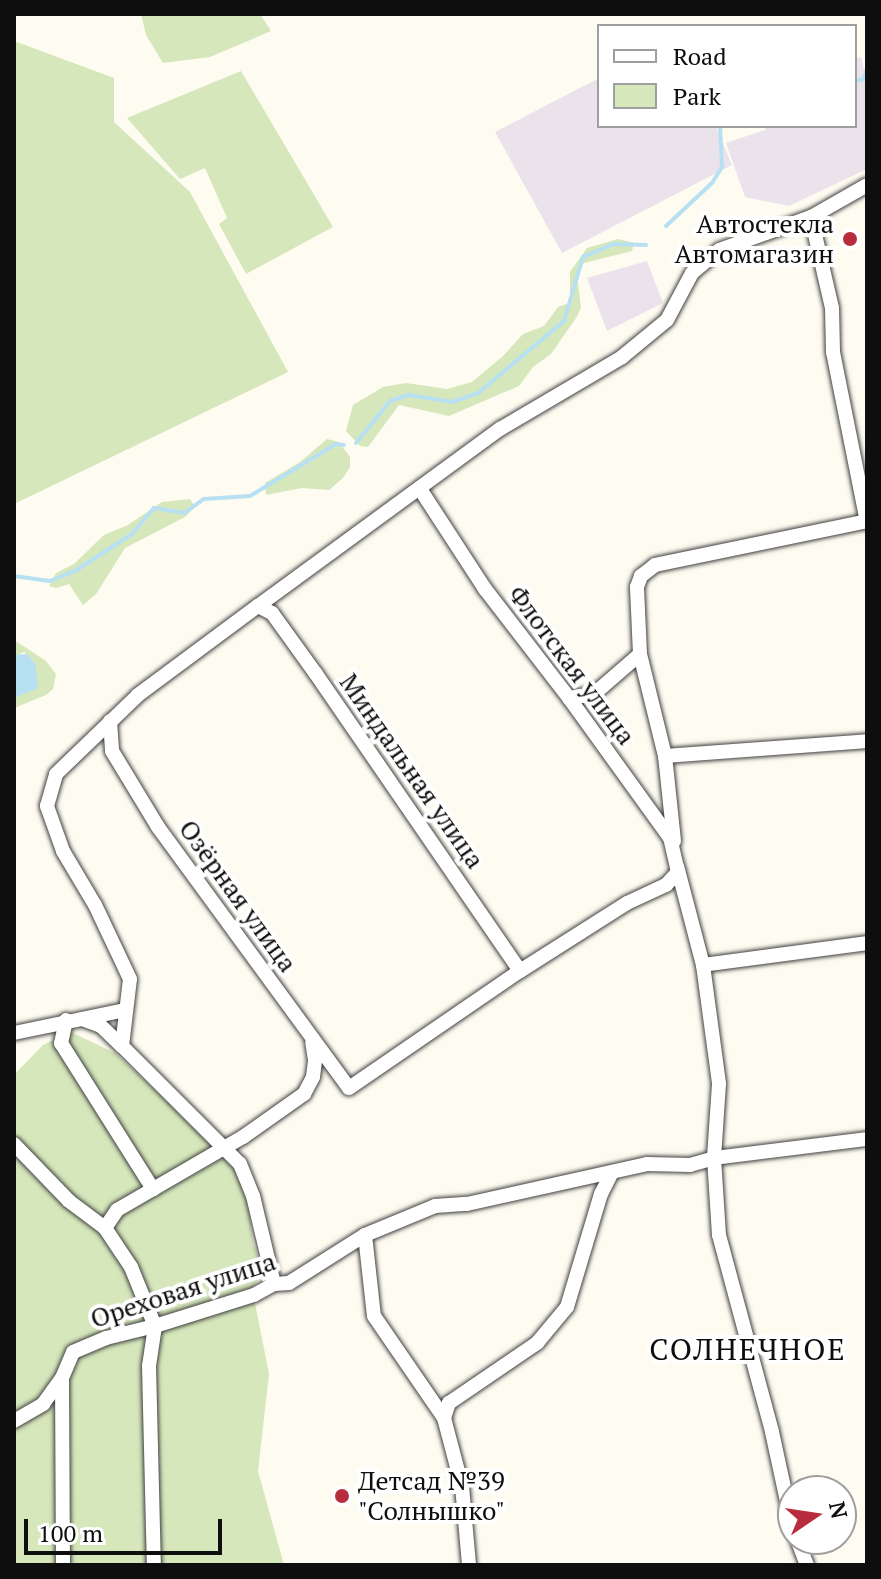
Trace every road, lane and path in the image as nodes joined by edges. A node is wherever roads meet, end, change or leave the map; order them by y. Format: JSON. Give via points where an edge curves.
{"nodes":[{"id":1,"x":867,"y":185,"type":"edge"},
{"id":2,"x":811,"y":217,"type":"junction"},
{"id":3,"x":420,"y":489,"type":"junction"},
{"id":4,"x":867,"y":521,"type":"edge"},
{"id":5,"x":258,"y":606,"type":"junction"},
{"id":6,"x":640,"y":654,"type":"junction"},
{"id":7,"x":569,"y":698,"type":"junction"},
{"id":8,"x":110,"y":721,"type":"junction"},
{"id":9,"x":867,"y":741,"type":"edge"},
{"id":10,"x":665,"y":756,"type":"junction"},
{"id":11,"x":678,"y":872,"type":"junction"},
{"id":12,"x":867,"y":943,"type":"edge"},
{"id":13,"x":703,"y":965,"type":"junction"},
{"id":14,"x":520,"y":971,"type":"junction"},
{"id":15,"x":125,"y":1010,"type":"junction"},
{"id":16,"x":72,"y":1019,"type":"junction"},
{"id":17,"x":18,"y":1032,"type":"edge"},
{"id":18,"x":311,"y":1037,"type":"junction"},
{"id":19,"x":122,"y":1046,"type":"junction"},
{"id":20,"x":14,"y":1047,"type":"edge"},
{"id":21,"x":867,"y":1139,"type":"edge"},
{"id":22,"x":14,"y":1144,"type":"edge"},
{"id":23,"x":225,"y":1148,"type":"junction"},
{"id":24,"x":714,"y":1158,"type":"junction"},
{"id":25,"x":611,"y":1174,"type":"junction"},
{"id":26,"x":153,"y":1189,"type":"junction"},
{"id":27,"x":105,"y":1228,"type":"junction"},
{"id":28,"x":365,"y":1235,"type":"junction"},
{"id":29,"x":274,"y":1284,"type":"junction"},
{"id":30,"x":155,"y":1326,"type":"junction"},
{"id":31,"x":62,"y":1378,"type":"junction"},
{"id":32,"x":444,"y":1418,"type":"junction"},
{"id":33,"x":14,"y":1421,"type":"edge"},
{"id":34,"x":781,"y":1475,"type":"edge"},
{"id":35,"x":63,"y":1565,"type":"edge"},
{"id":36,"x":154,"y":1565,"type":"edge"},
{"id":37,"x":469,"y":1565,"type":"edge"}],
"edges":[{"from":1,"to":2,"type":"street"},
{"from":2,"to":3,"type":"street","via":[[719,250],[692,273],[667,320],[622,357],[500,429]]},
{"from":2,"to":4,"type":"street","via":[[832,308],[833,352]]},
{"from":3,"to":5,"type":"street"},
{"from":3,"to":7,"type":"street","name":"Флотская улица","via":[[485,589]]},
{"from":4,"to":6,"type":"street","via":[[655,565],[637,587]]},
{"from":5,"to":8,"type":"street"},
{"from":5,"to":14,"type":"street","name":"Миндальная улица","via":[[272,613],[316,674]]},
{"from":6,"to":7,"type":"street","via":[[594,694]]},
{"from":6,"to":10,"type":"street"},
{"from":7,"to":11,"type":"street","name":"Флотская улица","via":[[670,838]]},
{"from":8,"to":15,"type":"street","via":[[56,774],[47,806],[63,851],[130,979]]},
{"from":8,"to":18,"type":"street","name":"Озёрная улица","via":[[112,751],[158,827]]},
{"from":9,"to":10,"type":"street"},
{"from":10,"to":11,"type":"street"},
{"from":11,"to":13,"type":"street"},
{"from":11,"to":14,"type":"street","via":[[666,885],[627,903]]},
{"from":12,"to":13,"type":"street"},
{"from":13,"to":24,"type":"street","via":[[719,1084]]},
{"from":14,"to":18,"type":"street","name":"Озёрная улица","via":[[349,1088]]},
{"from":15,"to":16,"type":"street"},
{"from":15,"to":19,"type":"street"},
{"from":16,"to":17,"type":"street"},
{"from":16,"to":19,"type":"street","via":[[101,1026]]},
{"from":16,"to":26,"type":"street","via":[[61,1043]]},
{"from":17,"to":20,"type":"street"},
{"from":18,"to":23,"type":"street","via":[[313,1077],[304,1094]]},
{"from":19,"to":23,"type":"street"},
{"from":21,"to":24,"type":"street","name":"Ореховая улица"},
{"from":22,"to":27,"type":"street","via":[[69,1201]]},
{"from":23,"to":26,"type":"street"},
{"from":23,"to":29,"type":"street","via":[[240,1164],[253,1196]]},
{"from":24,"to":25,"type":"street","name":"Ореховая улица","via":[[690,1165],[647,1164]]},
{"from":24,"to":34,"type":"street","via":[[719,1235]]},
{"from":25,"to":28,"type":"street","name":"Ореховая улица","via":[[435,1206]]},
{"from":25,"to":32,"type":"street","via":[[567,1307],[537,1343],[449,1403]]},
{"from":26,"to":27,"type":"street","via":[[117,1210]]},
{"from":27,"to":30,"type":"street","via":[[131,1267]]},
{"from":28,"to":29,"type":"street","name":"Ореховая улица","via":[[289,1283]]},
{"from":28,"to":32,"type":"street","via":[[374,1316]]},
{"from":29,"to":30,"type":"street","name":"Ореховая улица"},
{"from":30,"to":31,"type":"street","name":"Ореховая улица","via":[[73,1352]]},
{"from":30,"to":36,"type":"street","via":[[149,1366]]},
{"from":31,"to":33,"type":"street","name":"Ореховая улица","via":[[43,1404]]},
{"from":31,"to":35,"type":"street"},
{"from":32,"to":37,"type":"street","via":[[462,1486]]}]}
